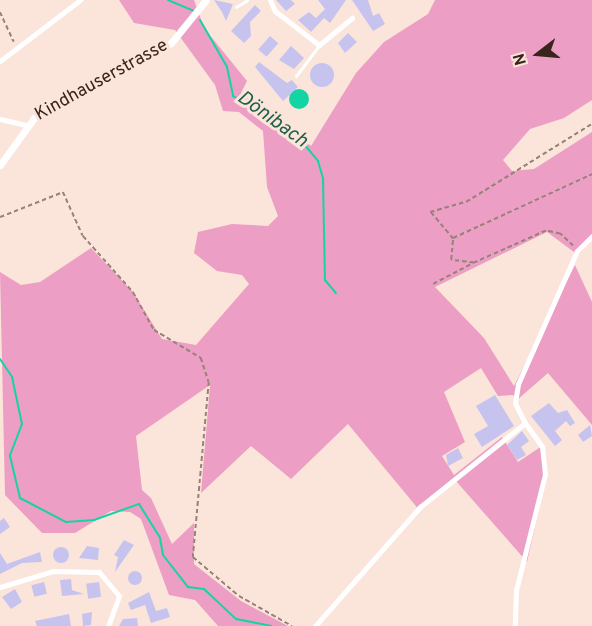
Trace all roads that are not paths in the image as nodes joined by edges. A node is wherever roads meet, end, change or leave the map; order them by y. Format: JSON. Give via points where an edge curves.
{"nodes":[{"id":1,"x":80,"y":0,"type":"edge"},
{"id":2,"x":206,"y":0,"type":"edge"},
{"id":3,"x":247,"y":0,"type":"edge"},
{"id":4,"x":270,"y":0,"type":"edge"},
{"id":5,"x":236,"y":7,"type":"dead end"},
{"id":6,"x":352,"y":18,"type":"dead end"},
{"id":7,"x":319,"y":45,"type":"junction"},
{"id":8,"x":0,"y":61,"type":"edge"},
{"id":9,"x":296,"y":76,"type":"dead end"},
{"id":10,"x":0,"y":119,"type":"edge"},
{"id":11,"x":27,"y":124,"type":"junction"},
{"id":12,"x":0,"y":165,"type":"edge"},
{"id":13,"x":592,"y":236,"type":"edge"},
{"id":14,"x":525,"y":423,"type":"junction"},
{"id":15,"x":0,"y":587,"type":"edge"},
{"id":16,"x":108,"y":626,"type":"edge"},
{"id":17,"x":315,"y":626,"type":"edge"},
{"id":18,"x":515,"y":626,"type":"edge"}],
"edges":[{"from":1,"to":8,"type":"street"},
{"from":2,"to":11,"type":"street","name":"Kindhauserstrasse","via":[[171,43]]},
{"from":3,"to":5,"type":"lane"},
{"from":4,"to":7,"type":"street","via":[[281,16]]},
{"from":6,"to":7,"type":"street"},
{"from":7,"to":9,"type":"lane"},
{"from":10,"to":11,"type":"street"},
{"from":11,"to":12,"type":"street","name":"Kindhauserstrasse"},
{"from":13,"to":14,"type":"street","via":[[578,251],[518,384],[515,403]]},
{"from":14,"to":17,"type":"street","via":[[420,507]]},
{"from":14,"to":18,"type":"street","via":[[542,446],[545,474],[516,590]]},
{"from":15,"to":16,"type":"street","via":[[53,571],[99,572],[119,596]]}]}
